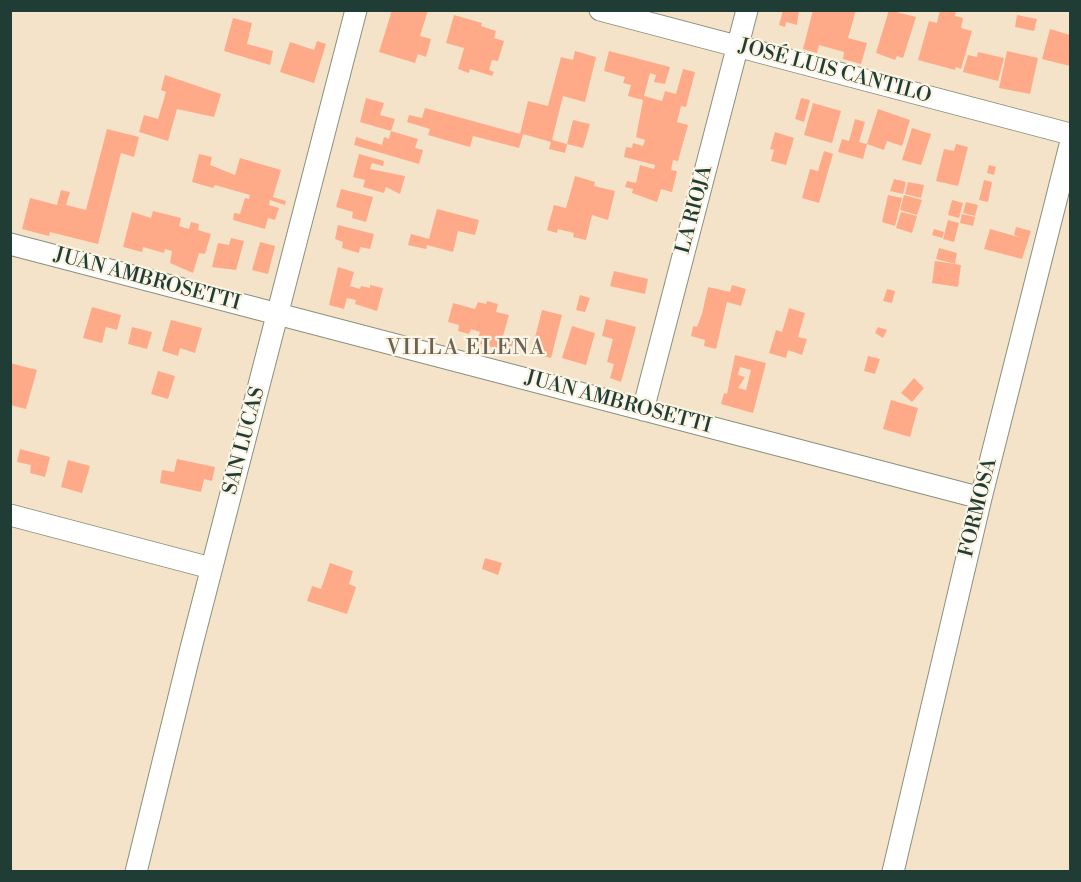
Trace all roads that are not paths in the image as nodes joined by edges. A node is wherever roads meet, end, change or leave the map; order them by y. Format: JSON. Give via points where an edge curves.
{"nodes":[{"id":1,"x":356,"y":10,"type":"edge"},
{"id":2,"x":600,"y":10,"type":"edge"},
{"id":3,"x":747,"y":10,"type":"edge"},
{"id":4,"x":738,"y":46,"type":"junction"},
{"id":5,"x":1071,"y":134,"type":"edge"},
{"id":6,"x":1071,"y":145,"type":"edge"},
{"id":7,"x":10,"y":244,"type":"edge"},
{"id":8,"x":278,"y":314,"type":"junction"},
{"id":9,"x":643,"y":410,"type":"junction"},
{"id":10,"x":981,"y":498,"type":"junction"},
{"id":11,"x":10,"y":515,"type":"edge"},
{"id":12,"x":211,"y":568,"type":"junction"},
{"id":13,"x":136,"y":872,"type":"edge"},
{"id":14,"x":893,"y":872,"type":"edge"}],
"edges":[{"from":1,"to":8,"type":"street","name":"SAN LUCAS"},
{"from":2,"to":4,"type":"street","name":"JOSÉ LUIS CANTILO"},
{"from":3,"to":4,"type":"street","name":"LA RIOJA"},
{"from":4,"to":5,"type":"street","name":"JOSÉ LUIS CANTILO"},
{"from":4,"to":9,"type":"street","name":"LA RIOJA"},
{"from":6,"to":10,"type":"street","name":"FORMOSA"},
{"from":7,"to":8,"type":"street","name":"JUAN AMBROSETTI"},
{"from":8,"to":9,"type":"street","name":"JUAN AMBROSETTI"},
{"from":8,"to":12,"type":"street","name":"SAN LUCAS"},
{"from":9,"to":10,"type":"street","name":"JUAN AMBROSETTI"},
{"from":10,"to":14,"type":"street","name":"FORMOSA"},
{"from":11,"to":12,"type":"street"},
{"from":12,"to":13,"type":"street","name":"SAN LUCAS"}]}
